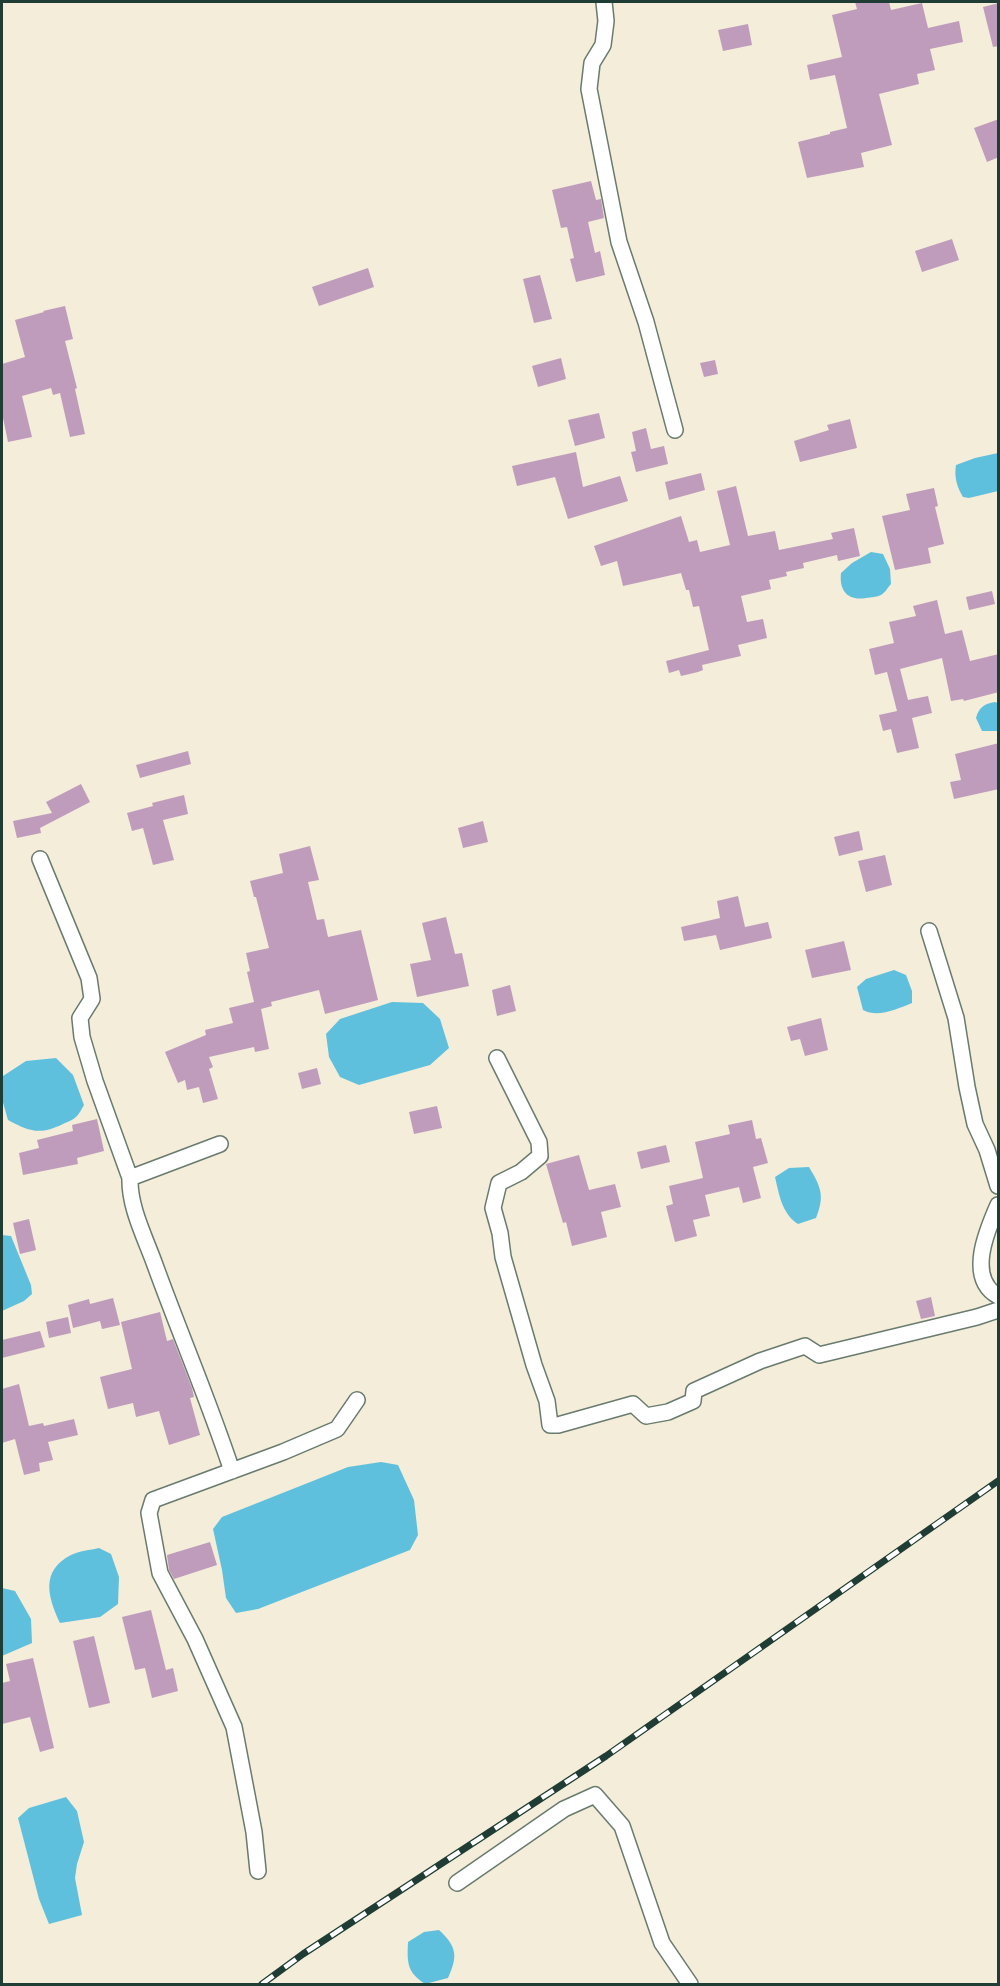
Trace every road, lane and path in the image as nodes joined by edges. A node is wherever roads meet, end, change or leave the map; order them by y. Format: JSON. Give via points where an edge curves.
{"nodes":[{"id":1,"x":604,"y":2,"type":"edge"},
{"id":2,"x":675,"y":430,"type":"dead end"},
{"id":3,"x":40,"y":859,"type":"dead end"},
{"id":4,"x":929,"y":931,"type":"dead end"},
{"id":5,"x":497,"y":1058,"type":"dead end"},
{"id":6,"x":220,"y":1144,"type":"dead end"},
{"id":7,"x":129,"y":1178,"type":"junction"},
{"id":8,"x":999,"y":1186,"type":"edge"},
{"id":9,"x":999,"y":1205,"type":"edge"},
{"id":10,"x":999,"y":1296,"type":"edge"},
{"id":11,"x":999,"y":1310,"type":"edge"},
{"id":12,"x":357,"y":1400,"type":"dead end"},
{"id":13,"x":232,"y":1471,"type":"junction"},
{"id":14,"x":258,"y":1871,"type":"dead end"},
{"id":15,"x":457,"y":1883,"type":"dead end"},
{"id":16,"x":690,"y":1984,"type":"edge"}],
"edges":[{"from":1,"to":2,"type":"street","via":[[603,45],[592,63],[589,89],[620,242]]},
{"from":3,"to":7,"type":"street","via":[[89,978],[92,999],[80,1018],[82,1037]]},
{"from":4,"to":8,"type":"street","via":[[956,1018],[975,1124]]},
{"from":5,"to":11,"type":"street","via":[[539,1142],[540,1156],[499,1183],[493,1208],[503,1257],[547,1401],[550,1425],[633,1404],[646,1416],[668,1412],[693,1401],[694,1391],[760,1361],[805,1346],[819,1355]]},
{"from":6,"to":7,"type":"street"},
{"from":7,"to":13,"type":"street","via":[[129,1192]]},
{"from":9,"to":10,"type":"street","via":[[980,1263],[986,1285]]},
{"from":12,"to":13,"type":"street","via":[[337,1429]]},
{"from":13,"to":14,"type":"street","via":[[153,1500],[149,1513],[160,1573],[234,1726]]},
{"from":15,"to":16,"type":"street","via":[[564,1809],[595,1795],[622,1826],[662,1943]]}]}
